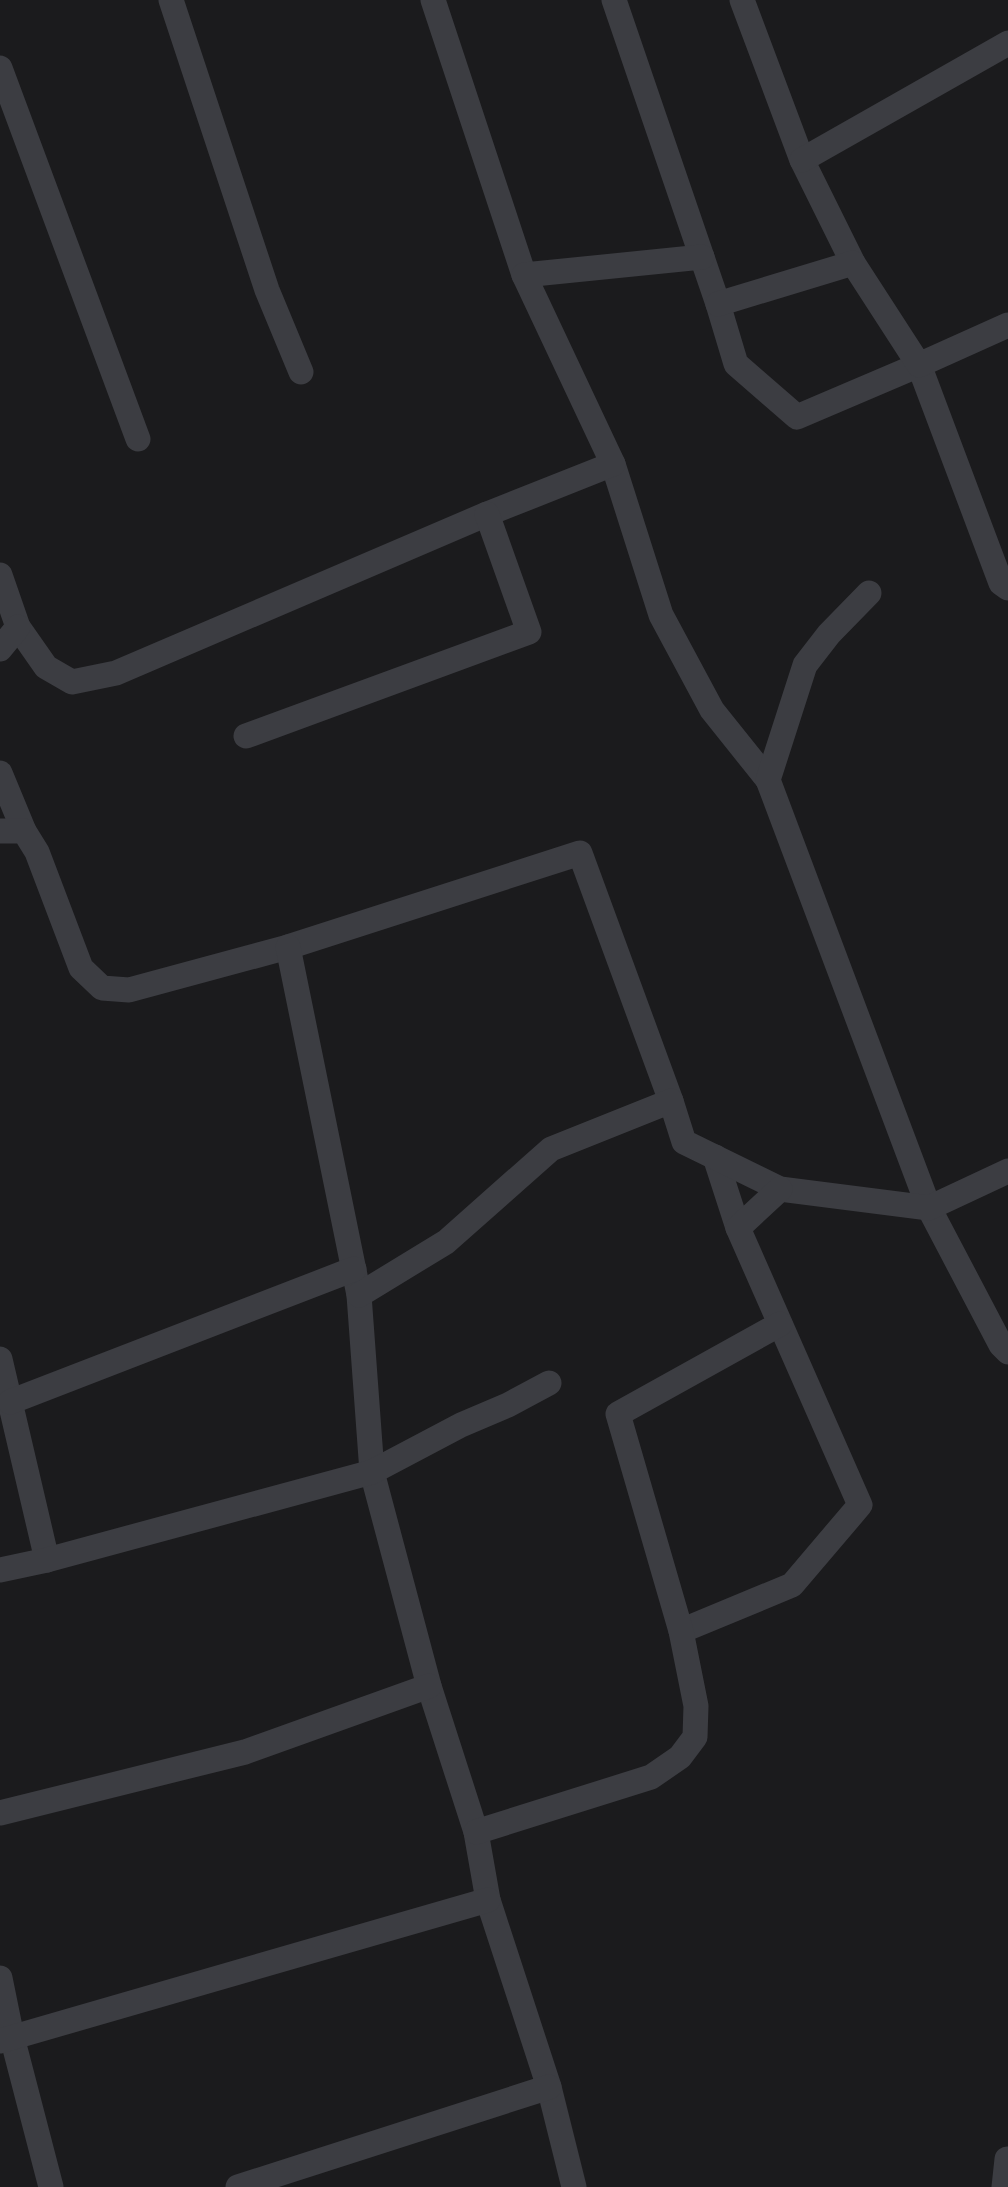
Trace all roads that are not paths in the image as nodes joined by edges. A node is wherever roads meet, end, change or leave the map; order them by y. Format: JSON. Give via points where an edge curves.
{"nodes":[{"id":1,"x":171,"y":0,"type":"edge"},
{"id":2,"x":433,"y":0,"type":"edge"},
{"id":3,"x":614,"y":0,"type":"edge"},
{"id":4,"x":742,"y":0,"type":"edge"},
{"id":5,"x":1008,"y":43,"type":"edge"},
{"id":6,"x":0,"y":68,"type":"edge"},
{"id":7,"x":802,"y":160,"type":"junction"},
{"id":8,"x":702,"y":258,"type":"junction"},
{"id":9,"x":853,"y":263,"type":"junction"},
{"id":10,"x":524,"y":275,"type":"junction"},
{"id":11,"x":718,"y":304,"type":"junction"},
{"id":12,"x":1008,"y":325,"type":"edge"},
{"id":13,"x":919,"y":365,"type":"junction"},
{"id":14,"x":301,"y":372,"type":"dead end"},
{"id":15,"x":138,"y":439,"type":"dead end"},
{"id":16,"x":612,"y":464,"type":"junction"},
{"id":17,"x":487,"y":514,"type":"junction"},
{"id":18,"x":0,"y":575,"type":"edge"},
{"id":19,"x":1008,"y":588,"type":"edge"},
{"id":20,"x":869,"y":594,"type":"dead end"},
{"id":21,"x":18,"y":627,"type":"junction"},
{"id":22,"x":0,"y":649,"type":"edge"},
{"id":23,"x":246,"y":736,"type":"dead end"},
{"id":24,"x":0,"y":773,"type":"edge"},
{"id":25,"x":768,"y":780,"type":"junction"},
{"id":26,"x":12,"y":831,"type":"edge"},
{"id":27,"x":288,"y":947,"type":"junction"},
{"id":28,"x":671,"y":1101,"type":"junction"},
{"id":29,"x":715,"y":1157,"type":"junction"},
{"id":30,"x":1008,"y":1171,"type":"edge"},
{"id":31,"x":780,"y":1189,"type":"junction"},
{"id":32,"x":928,"y":1208,"type":"junction"},
{"id":33,"x":738,"y":1228,"type":"junction"},
{"id":34,"x":354,"y":1269,"type":"junction"},
{"id":35,"x":359,"y":1295,"type":"junction"},
{"id":36,"x":780,"y":1324,"type":"junction"},
{"id":37,"x":1006,"y":1347,"type":"edge"},
{"id":38,"x":0,"y":1359,"type":"edge"},
{"id":39,"x":549,"y":1383,"type":"dead end"},
{"id":40,"x":10,"y":1402,"type":"junction"},
{"id":41,"x":372,"y":1472,"type":"junction"},
{"id":42,"x":47,"y":1560,"type":"junction"},
{"id":43,"x":0,"y":1570,"type":"edge"},
{"id":44,"x":680,"y":1631,"type":"junction"},
{"id":45,"x":429,"y":1686,"type":"junction"},
{"id":46,"x":0,"y":1814,"type":"edge"},
{"id":47,"x":476,"y":1832,"type":"junction"},
{"id":48,"x":488,"y":1900,"type":"junction"},
{"id":49,"x":0,"y":1978,"type":"edge"},
{"id":50,"x":6,"y":2039,"type":"edge"},
{"id":51,"x":549,"y":2087,"type":"junction"},
{"id":52,"x":1007,"y":2158,"type":"edge"},
{"id":53,"x":51,"y":2187,"type":"edge"},
{"id":54,"x":238,"y":2187,"type":"edge"},
{"id":55,"x":574,"y":2187,"type":"edge"},
{"id":56,"x":1004,"y":2187,"type":"edge"}],
"edges":[{"from":1,"to":14,"type":"street","via":[[267,290]]},
{"from":2,"to":10,"type":"street"},
{"from":3,"to":8,"type":"street"},
{"from":4,"to":7,"type":"street"},
{"from":5,"to":7,"type":"street"},
{"from":6,"to":15,"type":"street"},
{"from":7,"to":9,"type":"street"},
{"from":8,"to":10,"type":"street"},
{"from":8,"to":11,"type":"street"},
{"from":9,"to":11,"type":"street"},
{"from":9,"to":13,"type":"street"},
{"from":10,"to":16,"type":"street"},
{"from":11,"to":13,"type":"street","via":[[736,364],[797,417]]},
{"from":12,"to":13,"type":"street"},
{"from":13,"to":19,"type":"street","via":[[1001,583]]},
{"from":16,"to":17,"type":"street"},
{"from":16,"to":25,"type":"street","via":[[661,615],[712,710]]},
{"from":17,"to":21,"type":"street","via":[[116,673],[72,682],[46,666]]},
{"from":17,"to":23,"type":"street","via":[[529,632]]},
{"from":18,"to":21,"type":"street"},
{"from":20,"to":25,"type":"street","via":[[829,634],[805,665]]},
{"from":21,"to":22,"type":"street"},
{"from":24,"to":26,"type":"street"},
{"from":25,"to":32,"type":"street"},
{"from":26,"to":27,"type":"street","via":[[37,852],[81,968],[102,988],[129,990]]},
{"from":27,"to":28,"type":"street","via":[[580,853]]},
{"from":27,"to":34,"type":"street"},
{"from":28,"to":29,"type":"street","via":[[684,1142]]},
{"from":28,"to":35,"type":"street","via":[[551,1149],[446,1242]]},
{"from":29,"to":31,"type":"street"},
{"from":29,"to":33,"type":"street"},
{"from":30,"to":32,"type":"street"},
{"from":31,"to":32,"type":"street"},
{"from":31,"to":33,"type":"street"},
{"from":32,"to":37,"type":"street"},
{"from":33,"to":36,"type":"street"},
{"from":34,"to":35,"type":"street"},
{"from":34,"to":40,"type":"street"},
{"from":35,"to":41,"type":"street"},
{"from":36,"to":44,"type":"street","via":[[618,1414]]},
{"from":36,"to":44,"type":"street","via":[[860,1505],[792,1585]]},
{"from":38,"to":40,"type":"street"},
{"from":39,"to":41,"type":"street"},
{"from":40,"to":42,"type":"street"},
{"from":41,"to":42,"type":"street"},
{"from":41,"to":45,"type":"street"},
{"from":42,"to":43,"type":"street"},
{"from":44,"to":47,"type":"street","via":[[696,1706],[695,1737],[680,1757],[651,1776]]},
{"from":45,"to":46,"type":"street","via":[[245,1752]]},
{"from":45,"to":47,"type":"street"},
{"from":47,"to":48,"type":"street"},
{"from":48,"to":50,"type":"street"},
{"from":48,"to":51,"type":"street"},
{"from":49,"to":50,"type":"street"},
{"from":50,"to":53,"type":"street"},
{"from":51,"to":54,"type":"street"},
{"from":51,"to":55,"type":"street"},
{"from":52,"to":56,"type":"street"}]}
